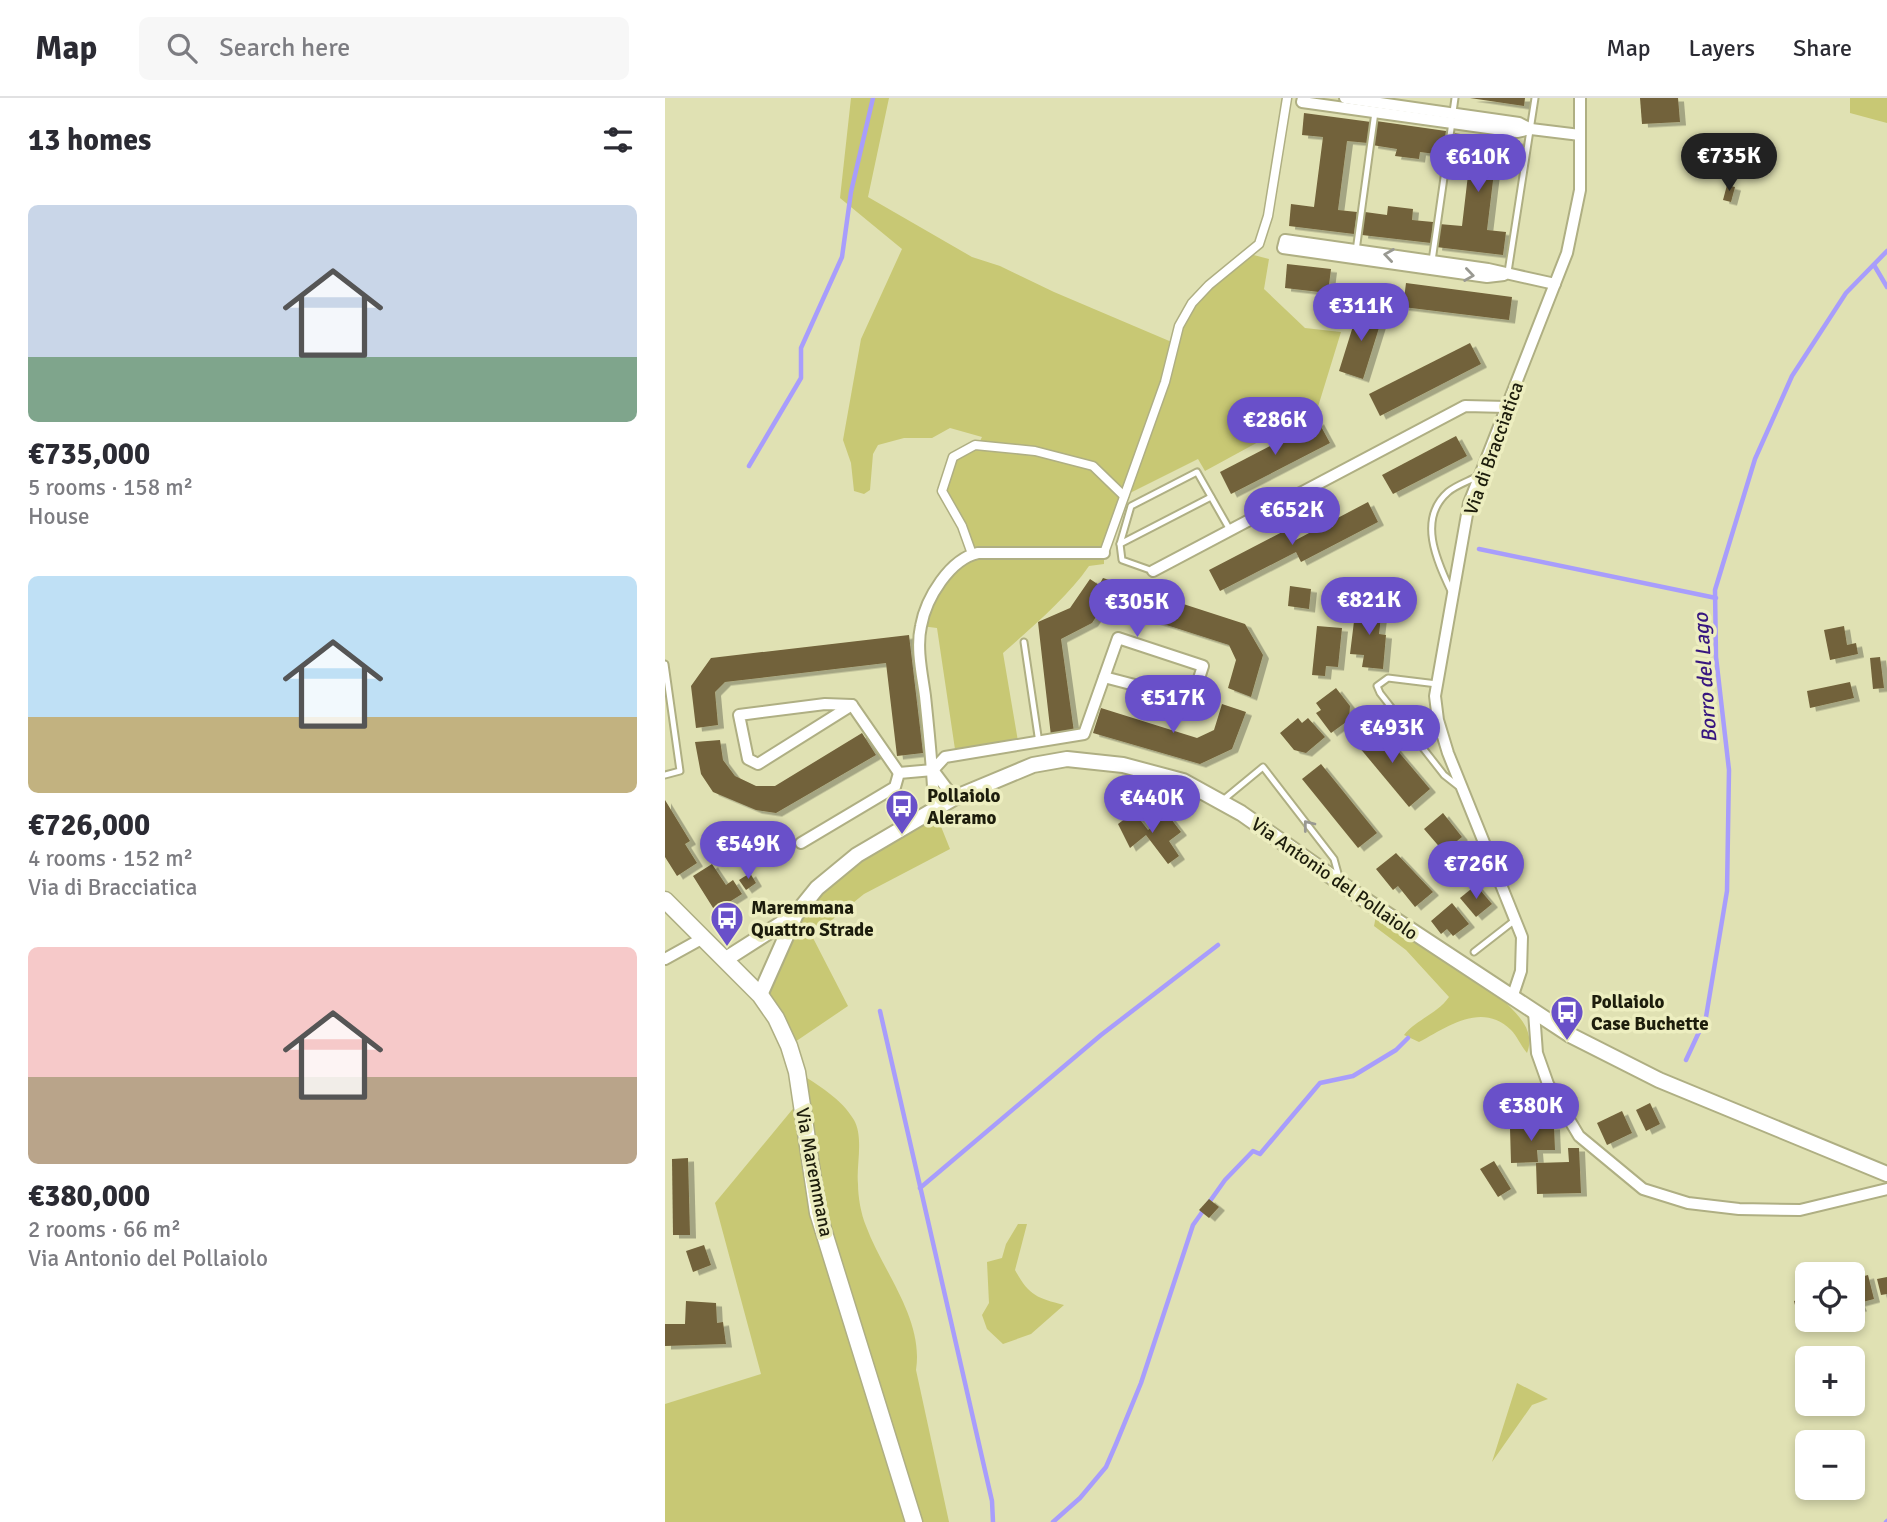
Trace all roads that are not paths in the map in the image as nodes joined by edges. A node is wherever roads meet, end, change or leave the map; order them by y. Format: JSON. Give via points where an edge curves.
{"nodes":[{"id":1,"x":1287,"y":98,"type":"edge"},
{"id":2,"x":1303,"y":98,"type":"edge"},
{"id":3,"x":1345,"y":98,"type":"edge"},
{"id":4,"x":1455,"y":98,"type":"edge"},
{"id":5,"x":1535,"y":98,"type":"edge"},
{"id":6,"x":1580,"y":98,"type":"edge"},
{"id":7,"x":1376,"y":104,"type":"edge"},
{"id":8,"x":1453,"y":118,"type":"junction"},
{"id":9,"x":1531,"y":129,"type":"junction"},
{"id":10,"x":1580,"y":135,"type":"junction"},
{"id":11,"x":1356,"y":254,"type":"junction"},
{"id":12,"x":1431,"y":265,"type":"junction"},
{"id":13,"x":1506,"y":275,"type":"junction"},
{"id":14,"x":1555,"y":284,"type":"junction"},
{"id":15,"x":1507,"y":407,"type":"junction"},
{"id":16,"x":1481,"y":474,"type":"junction"},
{"id":17,"x":1124,"y":496,"type":"junction"},
{"id":18,"x":1211,"y":497,"type":"junction"},
{"id":19,"x":1230,"y":530,"type":"junction"},
{"id":20,"x":1120,"y":544,"type":"junction"},
{"id":21,"x":1104,"y":553,"type":"joint"},
{"id":22,"x":972,"y":554,"type":"junction"},
{"id":23,"x":1153,"y":571,"type":"joint"},
{"id":24,"x":1451,"y":591,"type":"junction"},
{"id":25,"x":1024,"y":642,"type":"dead end"},
{"id":26,"x":665,"y":664,"type":"edge"},
{"id":27,"x":1104,"y":677,"type":"junction"},
{"id":28,"x":1437,"y":684,"type":"junction"},
{"id":29,"x":852,"y":705,"type":"junction"},
{"id":30,"x":1039,"y":743,"type":"junction"},
{"id":31,"x":933,"y":770,"type":"junction"},
{"id":32,"x":899,"y":774,"type":"junction"},
{"id":33,"x":665,"y":775,"type":"edge"},
{"id":34,"x":1465,"y":791,"type":"junction"},
{"id":35,"x":954,"y":798,"type":"junction"},
{"id":36,"x":1221,"y":801,"type":"junction"},
{"id":37,"x":934,"y":809,"type":"junction"},
{"id":38,"x":801,"y":843,"type":"dead end"},
{"id":39,"x":1341,"y":883,"type":"junction"},
{"id":40,"x":665,"y":900,"type":"edge"},
{"id":41,"x":796,"y":914,"type":"junction"},
{"id":42,"x":1515,"y":920,"type":"junction"},
{"id":43,"x":703,"y":938,"type":"junction"},
{"id":44,"x":1474,"y":952,"type":"dead end"},
{"id":45,"x":665,"y":959,"type":"edge"},
{"id":46,"x":726,"y":959,"type":"junction"},
{"id":47,"x":760,"y":995,"type":"junction"},
{"id":48,"x":1512,"y":998,"type":"junction"},
{"id":49,"x":1534,"y":1012,"type":"junction"},
{"id":50,"x":1887,"y":1174,"type":"edge"},
{"id":51,"x":1887,"y":1189,"type":"edge"},
{"id":52,"x":914,"y":1522,"type":"edge"}],
"edges":[{"from":1,"to":17,"type":"street","via":[[1268,216],[1259,244],[1209,285],[1179,326],[1165,382]]},
{"from":2,"to":7,"type":"street","via":[[1302,102]]},
{"from":3,"to":7,"type":"street"},
{"from":4,"to":8,"type":"lane"},
{"from":5,"to":9,"type":"lane"},
{"from":6,"to":10,"type":"street","name":"Via di Bracciatica"},
{"from":7,"to":8,"type":"street"},
{"from":7,"to":11,"type":"lane"},
{"from":8,"to":9,"type":"street","via":[[1519,123]]},
{"from":8,"to":12,"type":"lane"},
{"from":9,"to":10,"type":"street"},
{"from":9,"to":13,"type":"lane"},
{"from":10,"to":14,"type":"street","name":"Via di Bracciatica","via":[[1580,190],[1567,253]]},
{"from":11,"to":11,"type":"street","via":[[1285,240],[1283,248]]},
{"from":11,"to":12,"type":"street"},
{"from":12,"to":13,"type":"street","via":[[1488,269]]},
{"from":13,"to":14,"type":"street"},
{"from":14,"to":15,"type":"street","name":"Via di Bracciatica"},
{"from":15,"to":16,"type":"street","name":"Via di Bracciatica"},
{"from":15,"to":19,"type":"street","via":[[1465,406]]},
{"from":16,"to":24,"type":"street","name":"Via di Bracciatica","via":[[1469,503]]},
{"from":16,"to":24,"type":"lane","via":[[1449,491],[1434,520],[1433,552]]},
{"from":17,"to":21,"type":"street"},
{"from":17,"to":22,"type":"street","via":[[1093,466],[1035,450],[975,445],[953,457],[942,491]]},
{"from":18,"to":19,"type":"lane"},
{"from":18,"to":20,"type":"lane"},
{"from":18,"to":20,"type":"lane","via":[[1197,472],[1131,506]]},
{"from":19,"to":23,"type":"street"},
{"from":20,"to":23,"type":"lane","via":[[1122,560]]},
{"from":21,"to":22,"type":"street"},
{"from":22,"to":31,"type":"street","via":[[953,566],[942,581],[921,626]]},
{"from":24,"to":28,"type":"street","name":"Via di Bracciatica"},
{"from":25,"to":30,"type":"lane"},
{"from":26,"to":33,"type":"lane","via":[[680,771]]},
{"from":27,"to":27,"type":"street","via":[[1118,638],[1203,666],[1192,700]]},
{"from":27,"to":30,"type":"street","via":[[1084,734]]},
{"from":28,"to":34,"type":"street","name":"Via di Bracciatica","via":[[1438,720]]},
{"from":28,"to":34,"type":"lane","via":[[1388,678],[1377,686],[1444,775]]},
{"from":29,"to":29,"type":"street","via":[[739,715],[748,759],[758,764]]},
{"from":29,"to":32,"type":"street"},
{"from":30,"to":31,"type":"street","via":[[946,757]]},
{"from":31,"to":32,"type":"street"},
{"from":31,"to":35,"type":"street"},
{"from":31,"to":37,"type":"street"},
{"from":32,"to":38,"type":"street","via":[[895,787]]},
{"from":34,"to":42,"type":"street","name":"Via di Bracciatica"},
{"from":35,"to":36,"type":"street","name":"Via Antonio del Pollaiolo","via":[[1033,765],[1067,759],[1154,771]]},
{"from":35,"to":37,"type":"street","name":"Via Antonio del Pollaiolo"},
{"from":36,"to":39,"type":"street","name":"Via Antonio del Pollaiolo"},
{"from":39,"to":36,"type":"lane","one_way":true,"via":[[1334,859],[1263,767]]},
{"from":37,"to":41,"type":"street","name":"Via Antonio del Pollaiolo","via":[[835,870]]},
{"from":39,"to":48,"type":"street","name":"Via Antonio del Pollaiolo"},
{"from":40,"to":43,"type":"main road","name":"Via Maremmana"},
{"from":41,"to":46,"type":"street","name":"Via Antonio del Pollaiolo"},
{"from":41,"to":47,"type":"street","name":"Via Antonio del Pollaiolo"},
{"from":42,"to":44,"type":"lane"},
{"from":42,"to":48,"type":"street","name":"Via di Bracciatica","via":[[1524,953]]},
{"from":43,"to":45,"type":"street"},
{"from":43,"to":46,"type":"main road","name":"Via Maremmana"},
{"from":46,"to":47,"type":"main road","name":"Via Maremmana"},
{"from":47,"to":52,"type":"main road","name":"Via Maremmana","via":[[776,1018],[797,1072],[818,1213]]},
{"from":48,"to":49,"type":"street","name":"Via Antonio del Pollaiolo"},
{"from":49,"to":50,"type":"street","name":"Via Antonio del Pollaiolo","via":[[1658,1080]]},
{"from":49,"to":51,"type":"street","via":[[1537,1053],[1548,1084],[1579,1136],[1643,1189],[1688,1203],[1790,1210]]}]}
